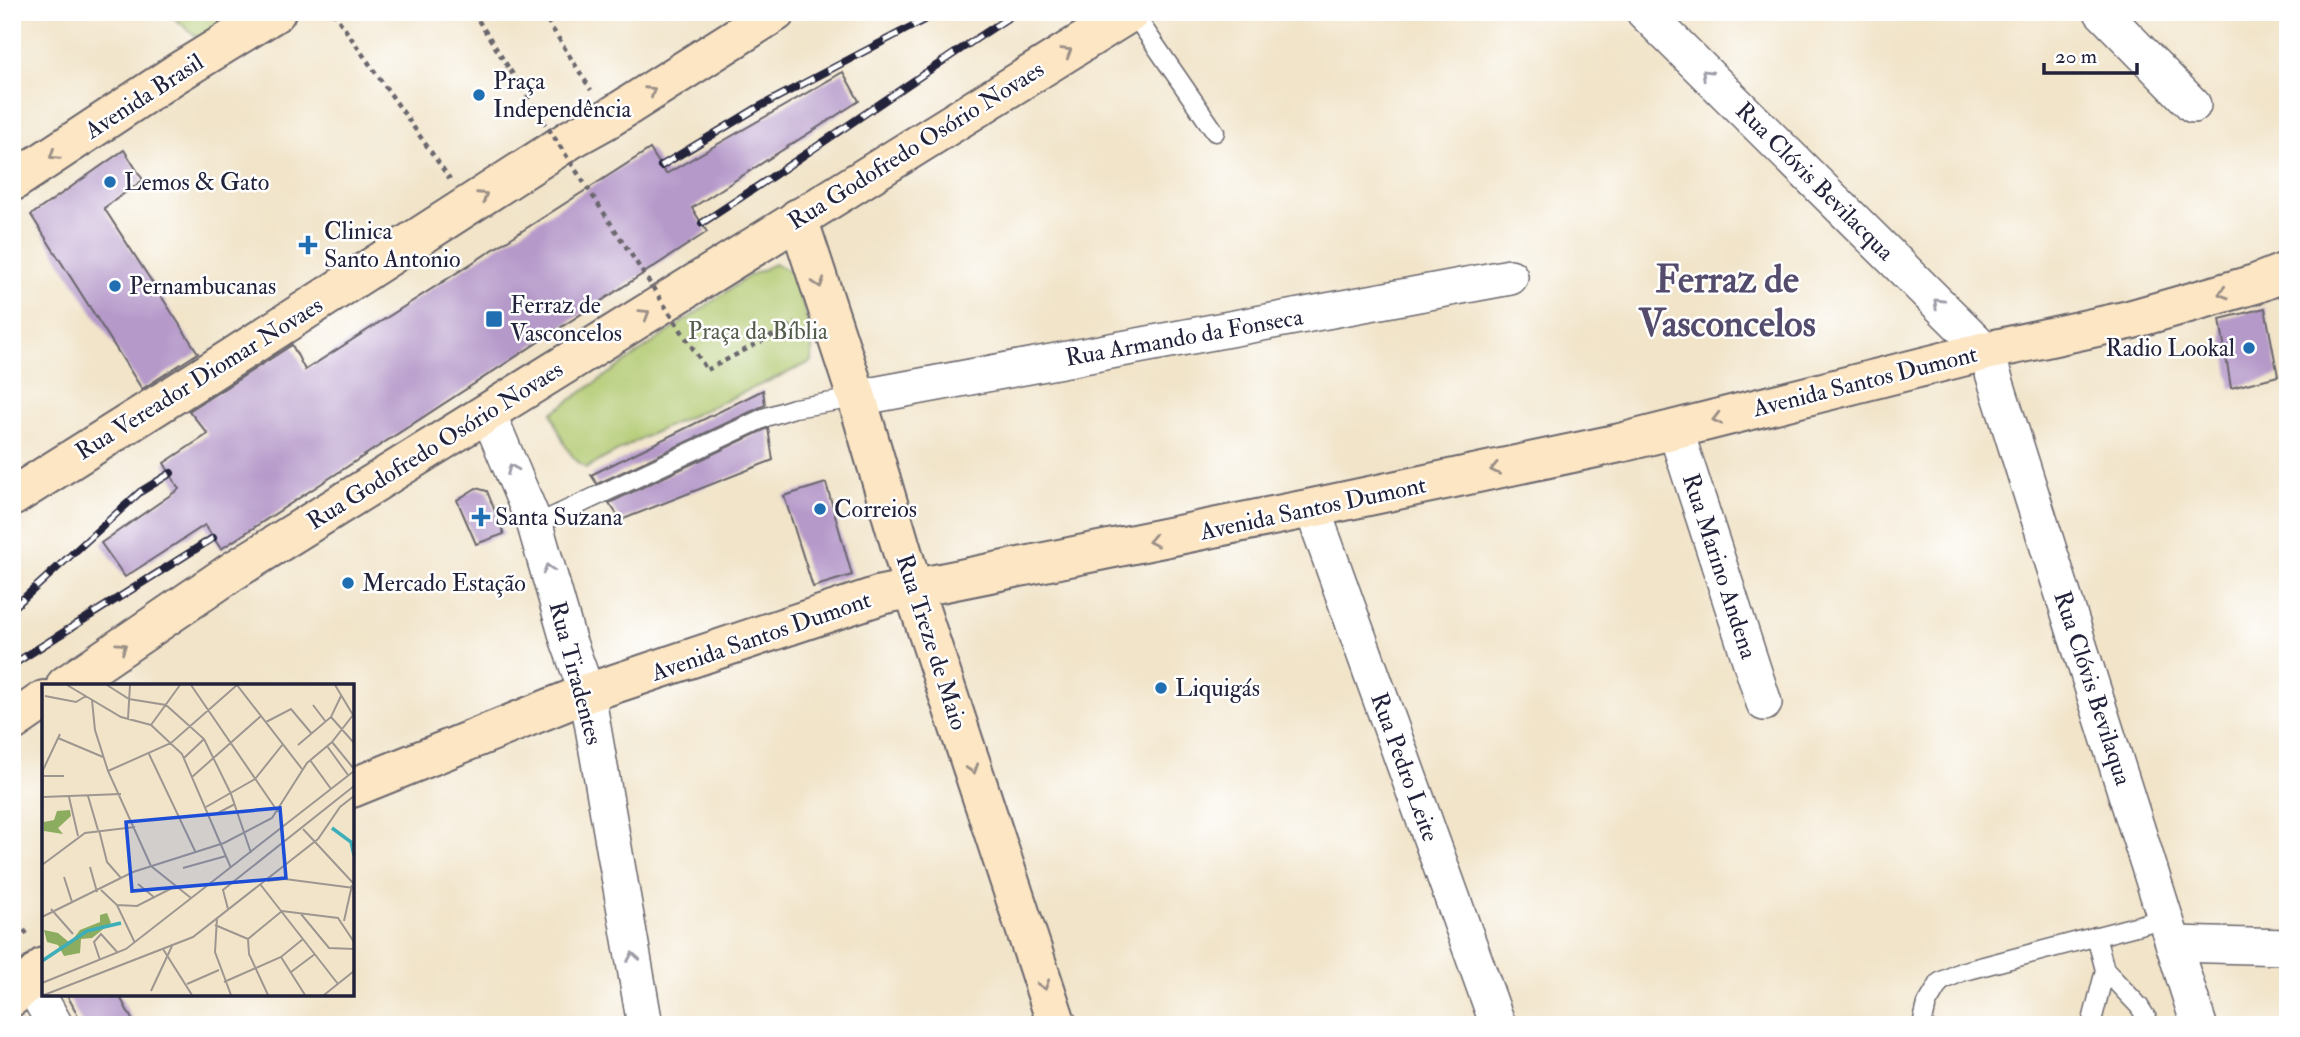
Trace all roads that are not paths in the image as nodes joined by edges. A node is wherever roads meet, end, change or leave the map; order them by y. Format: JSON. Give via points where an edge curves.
{"nodes":[{"id":1,"x":276,"y":12,"type":"edge"},
{"id":2,"x":776,"y":12,"type":"edge"},
{"id":3,"x":1130,"y":12,"type":"edge"},
{"id":4,"x":2102,"y":12,"type":"edge"},
{"id":5,"x":1648,"y":13,"type":"edge"},
{"id":6,"x":2193,"y":105,"type":"dead end"},
{"id":7,"x":1215,"y":132,"type":"dead end"},
{"id":8,"x":12,"y":182,"type":"edge"},
{"id":9,"x":798,"y":218,"type":"junction"},
{"id":10,"x":2288,"y":271,"type":"edge"},
{"id":11,"x":1510,"y":277,"type":"dead end"},
{"id":12,"x":1986,"y":351,"type":"junction"},
{"id":13,"x":857,"y":398,"type":"junction"},
{"id":14,"x":488,"y":413,"type":"junction"},
{"id":15,"x":1675,"y":429,"type":"junction"},
{"id":16,"x":12,"y":497,"type":"edge"},
{"id":17,"x":1312,"y":508,"type":"junction"},
{"id":18,"x":536,"y":525,"type":"junction"},
{"id":19,"x":913,"y":588,"type":"junction"},
{"id":20,"x":67,"y":684,"type":"edge"},
{"id":21,"x":587,"y":693,"type":"junction"},
{"id":22,"x":42,"y":701,"type":"edge"},
{"id":23,"x":1764,"y":703,"type":"dead end"},
{"id":24,"x":12,"y":722,"type":"edge"},
{"id":25,"x":354,"y":787,"type":"edge"},
{"id":26,"x":2170,"y":931,"type":"junction"},
{"id":27,"x":2096,"y":936,"type":"junction"},
{"id":28,"x":2288,"y":947,"type":"edge"},
{"id":29,"x":2105,"y":970,"type":"junction"},
{"id":30,"x":30,"y":971,"type":"edge"},
{"id":31,"x":55,"y":1025,"type":"edge"},
{"id":32,"x":645,"y":1025,"type":"edge"},
{"id":33,"x":1057,"y":1025,"type":"edge"},
{"id":34,"x":1498,"y":1025,"type":"edge"},
{"id":35,"x":1922,"y":1025,"type":"edge"},
{"id":36,"x":2091,"y":1025,"type":"edge"},
{"id":37,"x":2151,"y":1025,"type":"edge"},
{"id":38,"x":2199,"y":1025,"type":"edge"}],
"edges":[{"from":1,"to":8,"type":"main road","name":"Avenida Brasil","one_way":true},
{"from":16,"to":2,"type":"main road","name":"Rua Vereador Diomar Novaes","one_way":true},
{"from":3,"to":7,"type":"lane"},
{"from":9,"to":3,"type":"main road","name":"Rua Godofredo Osório Novaes","one_way":true},
{"from":4,"to":6,"type":"street"},
{"from":12,"to":5,"type":"street","name":"Rua Clóvis Bevilacqua","one_way":true},
{"from":9,"to":13,"type":"main road","name":"Rua Treze de Maio","one_way":true},
{"from":14,"to":9,"type":"main road","name":"Rua Godofredo Osório Novaes","one_way":true},
{"from":10,"to":12,"type":"main road","name":"Avenida Santos Dumont","one_way":true,"via":[[2129,320]]},
{"from":11,"to":13,"type":"street","name":"Rua Armando da Fonseca"},
{"from":12,"to":15,"type":"main road","name":"Avenida Santos Dumont","one_way":true},
{"from":12,"to":26,"type":"street","name":"Rua Clóvis Bevilaqua"},
{"from":13,"to":18,"type":"lane","via":[[766,417]]},
{"from":13,"to":19,"type":"main road","name":"Rua Treze de Maio"},
{"from":18,"to":14,"type":"street","name":"Rua Tiradentes","one_way":true},
{"from":20,"to":14,"type":"main road","name":"Rua Godofredo Osório Novaes","one_way":true,"via":[[233,571]]},
{"from":15,"to":17,"type":"main road","name":"Avenida Santos Dumont","one_way":true},
{"from":15,"to":23,"type":"street","name":"Rua Marino Andena"},
{"from":17,"to":19,"type":"main road","name":"Avenida Santos Dumont","one_way":true},
{"from":17,"to":34,"type":"street","name":"Rua Pedro Leite"},
{"from":21,"to":18,"type":"street","name":"Rua Tiradentes","one_way":true},
{"from":19,"to":21,"type":"main road","name":"Avenida Santos Dumont"},
{"from":19,"to":33,"type":"main road","name":"Rua Treze de Maio","one_way":true},
{"from":21,"to":25,"type":"main road","name":"Avenida Santos Dumont"},
{"from":32,"to":21,"type":"street","name":"Rua Tiradentes","one_way":true},
{"from":22,"to":24,"type":"main road"},
{"from":26,"to":27,"type":"lane"},
{"from":26,"to":28,"type":"street"},
{"from":26,"to":38,"type":"street","name":"Rua Clóvis Bevilaqua"},
{"from":27,"to":29,"type":"lane"},
{"from":27,"to":35,"type":"lane","via":[[1961,972],[1940,982]]},
{"from":29,"to":36,"type":"lane"},
{"from":29,"to":37,"type":"lane"},
{"from":30,"to":31,"type":"street"}]}
